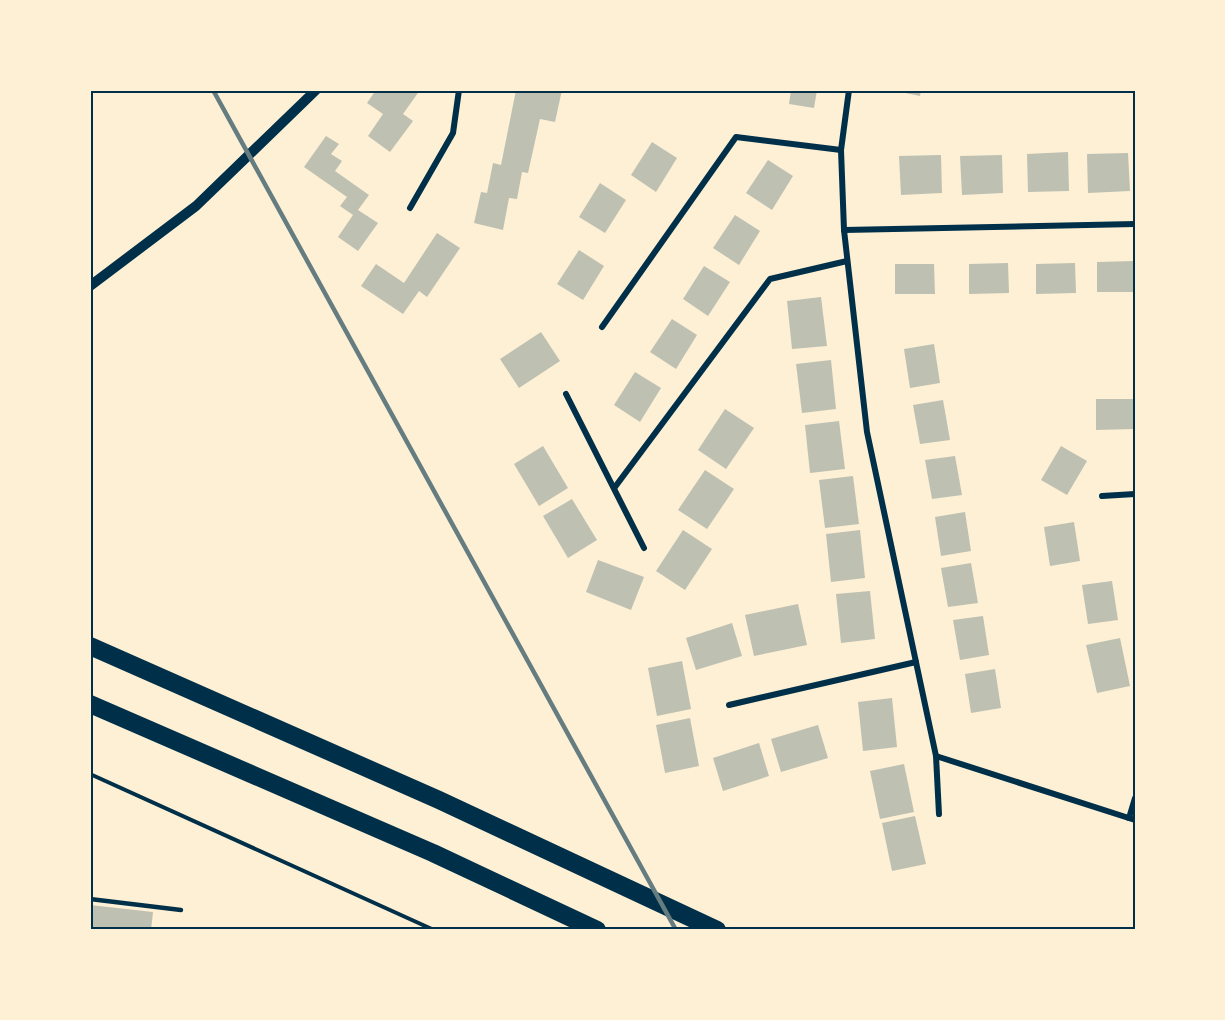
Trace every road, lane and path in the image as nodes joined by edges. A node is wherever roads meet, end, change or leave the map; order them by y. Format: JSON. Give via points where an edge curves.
{"nodes":[{"id":1,"x":316,"y":90,"type":"edge"},
{"id":2,"x":459,"y":90,"type":"edge"},
{"id":3,"x":849,"y":90,"type":"edge"},
{"id":4,"x":841,"y":150,"type":"junction"},
{"id":5,"x":410,"y":208,"type":"dead end"},
{"id":6,"x":1135,"y":224,"type":"edge"},
{"id":7,"x":843,"y":230,"type":"junction"},
{"id":8,"x":847,"y":261,"type":"junction"},
{"id":9,"x":90,"y":286,"type":"edge"},
{"id":10,"x":602,"y":327,"type":"dead end"},
{"id":11,"x":566,"y":394,"type":"dead end"},
{"id":12,"x":615,"y":487,"type":"junction"},
{"id":13,"x":1135,"y":494,"type":"edge"},
{"id":14,"x":1102,"y":496,"type":"dead end"},
{"id":15,"x":644,"y":548,"type":"dead end"},
{"id":16,"x":90,"y":646,"type":"edge"},
{"id":17,"x":916,"y":662,"type":"junction"},
{"id":18,"x":90,"y":704,"type":"edge"},
{"id":19,"x":729,"y":705,"type":"dead end"},
{"id":20,"x":936,"y":756,"type":"junction"},
{"id":21,"x":90,"y":774,"type":"edge"},
{"id":22,"x":1135,"y":798,"type":"edge"},
{"id":23,"x":939,"y":814,"type":"dead end"},
{"id":24,"x":1132,"y":819,"type":"edge"},
{"id":25,"x":433,"y":853,"type":"junction"},
{"id":26,"x":90,"y":899,"type":"edge"},
{"id":27,"x":181,"y":910,"type":"dead end"},
{"id":28,"x":695,"y":919,"type":"junction"},
{"id":29,"x":434,"y":930,"type":"edge"},
{"id":30,"x":570,"y":930,"type":"edge"},
{"id":31,"x":597,"y":930,"type":"edge"},
{"id":32,"x":717,"y":930,"type":"edge"},
{"id":33,"x":728,"y":930,"type":"edge"}],
"edges":[{"from":1,"to":9,"type":"street","via":[[196,206]]},
{"from":2,"to":5,"type":"street","via":[[453,134]]},
{"from":3,"to":4,"type":"street"},
{"from":4,"to":7,"type":"street"},
{"from":4,"to":10,"type":"street","via":[[736,137]]},
{"from":6,"to":7,"type":"street"},
{"from":7,"to":8,"type":"street"},
{"from":8,"to":12,"type":"street","via":[[770,279]]},
{"from":8,"to":17,"type":"street","via":[[867,432]]},
{"from":11,"to":12,"type":"street"},
{"from":12,"to":15,"type":"street"},
{"from":13,"to":14,"type":"street"},
{"from":16,"to":28,"type":"highway","via":[[439,800]]},
{"from":17,"to":19,"type":"street"},
{"from":17,"to":20,"type":"street"},
{"from":18,"to":25,"type":"highway"},
{"from":20,"to":23,"type":"street"},
{"from":20,"to":24,"type":"street"},
{"from":21,"to":29,"type":"path"},
{"from":22,"to":24,"type":"street"},
{"from":25,"to":30,"type":"highway"},
{"from":25,"to":31,"type":"highway"},
{"from":26,"to":27,"type":"lane"},
{"from":28,"to":32,"type":"highway"},
{"from":28,"to":33,"type":"highway"}]}
